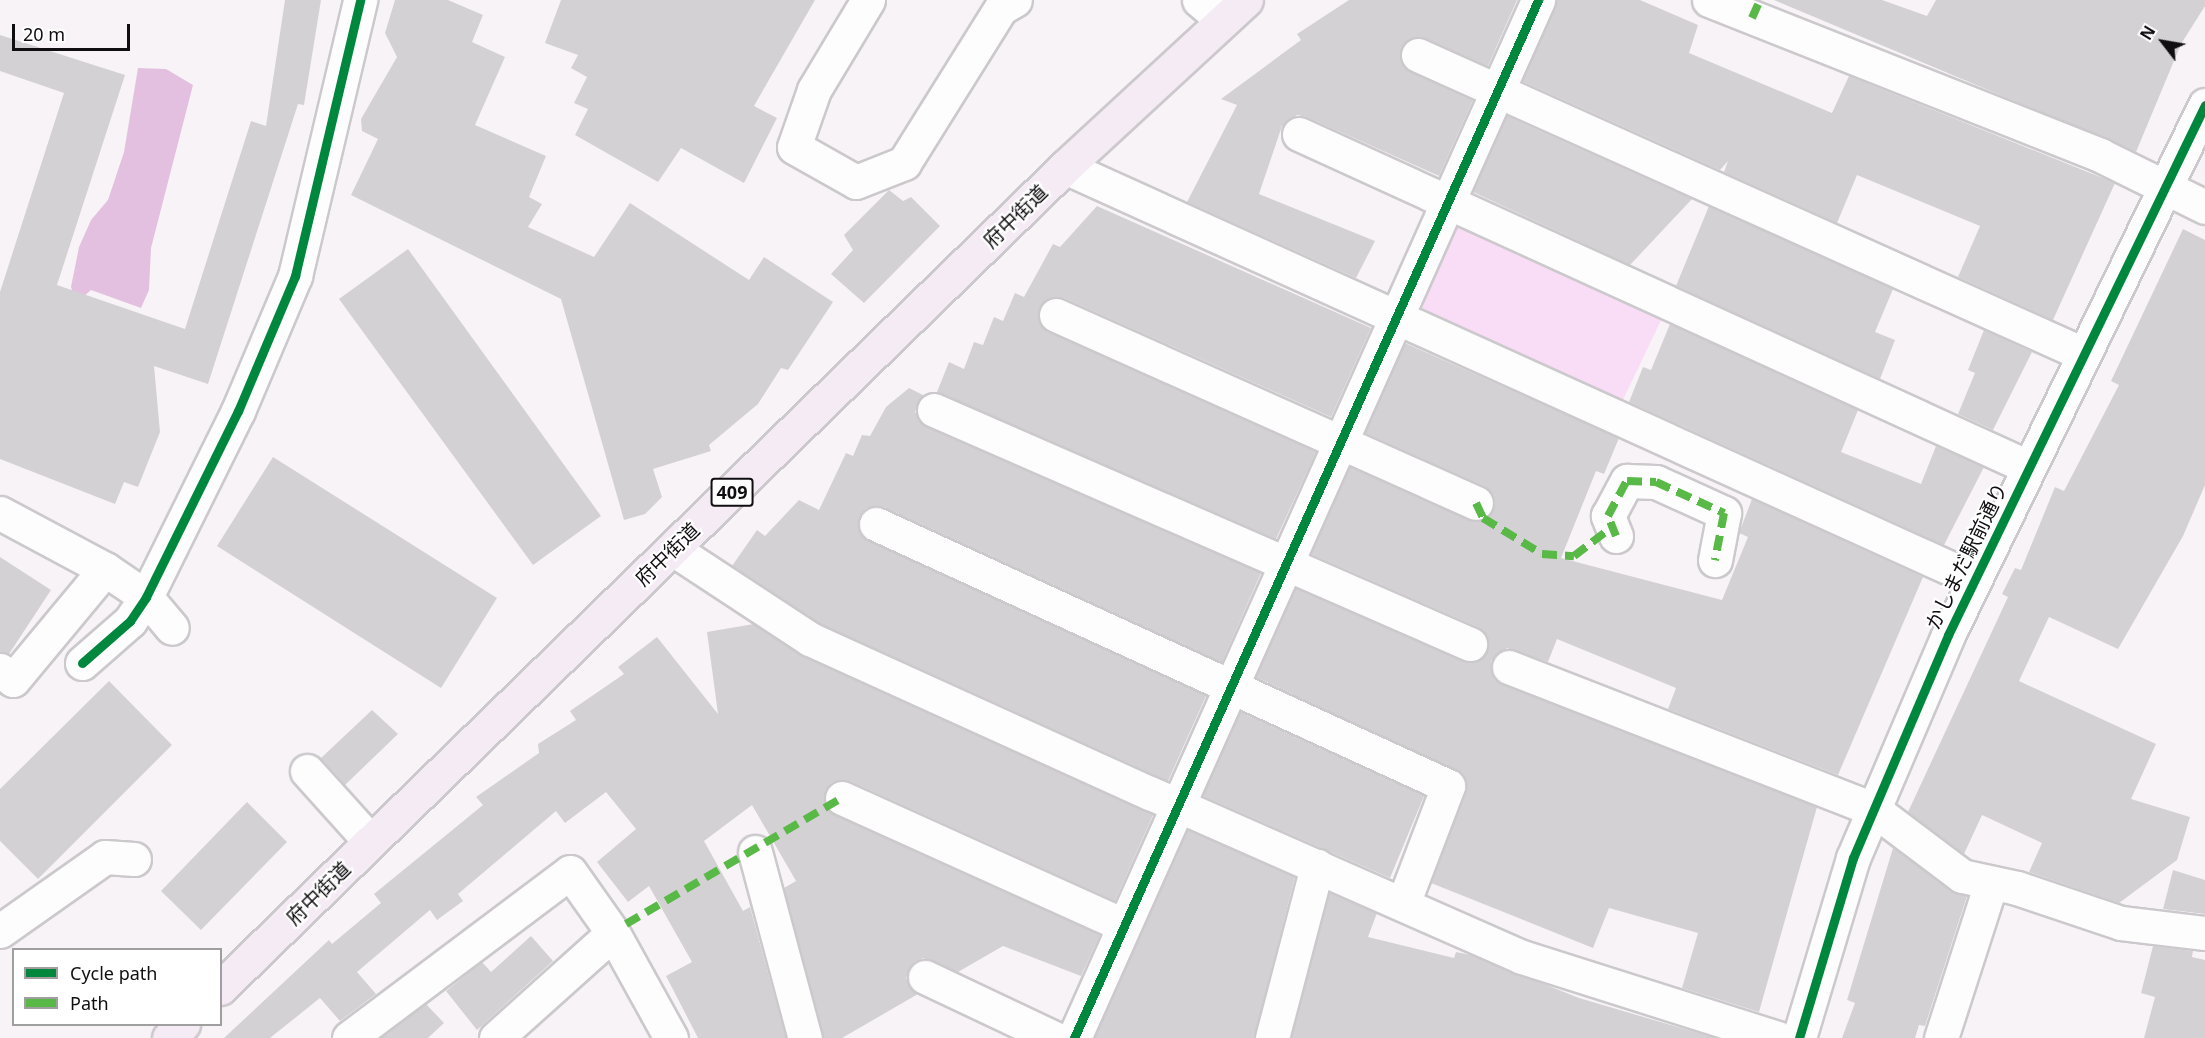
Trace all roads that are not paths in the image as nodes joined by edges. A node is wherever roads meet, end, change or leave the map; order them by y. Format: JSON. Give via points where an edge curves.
{"nodes":[{"id":1,"x":360,"y":0,"type":"edge"},
{"id":2,"x":868,"y":0,"type":"edge"},
{"id":3,"x":1015,"y":0,"type":"edge"},
{"id":4,"x":1538,"y":0,"type":"edge"},
{"id":5,"x":1709,"y":0,"type":"edge"},
{"id":6,"x":1222,"y":7,"type":"edge"},
{"id":7,"x":1418,"y":55,"type":"dead end"},
{"id":8,"x":1497,"y":92,"type":"junction"},
{"id":9,"x":2205,"y":105,"type":"edge"},
{"id":10,"x":1299,"y":134,"type":"dead end"},
{"id":11,"x":1065,"y":166,"type":"junction"},
{"id":12,"x":2166,"y":184,"type":"junction"},
{"id":13,"x":1446,"y":206,"type":"junction"},
{"id":14,"x":2205,"y":207,"type":"edge"},
{"id":15,"x":1056,"y":315,"type":"dead end"},
{"id":16,"x":1396,"y":318,"type":"junction"},
{"id":17,"x":2081,"y":353,"type":"junction"},
{"id":18,"x":934,"y":410,"type":"dead end"},
{"id":19,"x":1340,"y":441,"type":"junction"},
{"id":20,"x":2028,"y":467,"type":"junction"},
{"id":21,"x":1476,"y":503,"type":"dead end"},
{"id":22,"x":0,"y":513,"type":"edge"},
{"id":23,"x":876,"y":524,"type":"dead end"},
{"id":24,"x":1616,"y":536,"type":"dead end"},
{"id":25,"x":673,"y":549,"type":"junction"},
{"id":26,"x":1715,"y":560,"type":"dead end"},
{"id":27,"x":1285,"y":564,"type":"junction"},
{"id":28,"x":105,"y":569,"type":"junction"},
{"id":29,"x":1974,"y":579,"type":"junction"},
{"id":30,"x":146,"y":597,"type":"junction"},
{"id":31,"x":172,"y":628,"type":"dead end"},
{"id":32,"x":1470,"y":644,"type":"dead end"},
{"id":33,"x":82,"y":663,"type":"dead end"},
{"id":34,"x":1509,"y":667,"type":"dead end"},
{"id":35,"x":0,"y":670,"type":"edge"},
{"id":36,"x":1230,"y":686,"type":"junction"},
{"id":37,"x":307,"y":771,"type":"dead end"},
{"id":38,"x":842,"y":798,"type":"dead end"},
{"id":39,"x":1179,"y":805,"type":"junction"},
{"id":40,"x":1873,"y":809,"type":"junction"},
{"id":41,"x":370,"y":841,"type":"junction"},
{"id":42,"x":755,"y":852,"type":"dead end"},
{"id":43,"x":134,"y":859,"type":"dead end"},
{"id":44,"x":1317,"y":866,"type":"junction"},
{"id":45,"x":1990,"y":886,"type":"junction"},
{"id":46,"x":1403,"y":904,"type":"junction"},
{"id":47,"x":1123,"y":925,"type":"junction"},
{"id":48,"x":0,"y":931,"type":"edge"},
{"id":49,"x":613,"y":933,"type":"junction"},
{"id":50,"x":2205,"y":933,"type":"edge"},
{"id":51,"x":925,"y":977,"type":"dead end"},
{"id":52,"x":222,"y":986,"type":"edge"},
{"id":53,"x":181,"y":1026,"type":"edge"},
{"id":54,"x":169,"y":1038,"type":"edge"},
{"id":55,"x":349,"y":1038,"type":"edge"},
{"id":56,"x":496,"y":1038,"type":"edge"},
{"id":57,"x":670,"y":1038,"type":"edge"},
{"id":58,"x":805,"y":1038,"type":"edge"},
{"id":59,"x":1054,"y":1038,"type":"edge"},
{"id":60,"x":1074,"y":1038,"type":"edge"},
{"id":61,"x":1272,"y":1038,"type":"edge"},
{"id":62,"x":1776,"y":1038,"type":"edge"},
{"id":63,"x":1799,"y":1038,"type":"edge"},
{"id":64,"x":1941,"y":1038,"type":"edge"}],
"edges":[{"from":1,"to":30,"type":"street","via":[[295,276],[238,411]]},
{"from":2,"to":3,"type":"street","via":[[814,90],[794,147],[856,182],[904,163],[1000,8]]},
{"from":4,"to":8,"type":"street"},
{"from":5,"to":12,"type":"street"},
{"from":6,"to":11,"type":"highway","name":"府中街道","number":"409"},
{"from":7,"to":8,"type":"street"},
{"from":8,"to":13,"type":"street"},
{"from":8,"to":17,"type":"street"},
{"from":9,"to":12,"type":"street","name":"かしまだ駅前通り"},
{"from":10,"to":13,"type":"street"},
{"from":11,"to":16,"type":"street"},
{"from":11,"to":25,"type":"highway","name":"府中街道","number":"409"},
{"from":12,"to":14,"type":"street"},
{"from":12,"to":17,"type":"street","name":"かしまだ駅前通り"},
{"from":13,"to":16,"type":"street"},
{"from":13,"to":20,"type":"street"},
{"from":15,"to":19,"type":"street"},
{"from":16,"to":19,"type":"street"},
{"from":16,"to":29,"type":"street"},
{"from":17,"to":20,"type":"street","name":"かしまだ駅前通り"},
{"from":18,"to":27,"type":"street"},
{"from":19,"to":21,"type":"street"},
{"from":19,"to":27,"type":"street"},
{"from":20,"to":29,"type":"street","name":"かしまだ駅前通り"},
{"from":22,"to":28,"type":"street"},
{"from":23,"to":36,"type":"street"},
{"from":24,"to":26,"type":"street","via":[[1608,516],[1627,481],[1656,482],[1724,513]]},
{"from":25,"to":39,"type":"street","via":[[810,639]]},
{"from":25,"to":41,"type":"highway","name":"府中街道","number":"409"},
{"from":27,"to":32,"type":"street"},
{"from":27,"to":36,"type":"street"},
{"from":28,"to":30,"type":"street"},
{"from":28,"to":35,"type":"street","via":[[13,680]]},
{"from":29,"to":40,"type":"street","name":"かしまだ駅前通り"},
{"from":30,"to":31,"type":"street"},
{"from":30,"to":33,"type":"street","via":[[130,621]]},
{"from":34,"to":40,"type":"street"},
{"from":36,"to":39,"type":"street"},
{"from":36,"to":46,"type":"street","via":[[1448,786]]},
{"from":37,"to":41,"type":"street"},
{"from":38,"to":47,"type":"street"},
{"from":39,"to":44,"type":"street"},
{"from":39,"to":47,"type":"street"},
{"from":40,"to":45,"type":"street","via":[[1962,876]]},
{"from":40,"to":63,"type":"street","name":"かしまだ駅前通り","via":[[1821,951]]},
{"from":41,"to":52,"type":"highway","name":"府中街道","number":"409"},
{"from":42,"to":58,"type":"street"},
{"from":43,"to":48,"type":"street","via":[[105,856]]},
{"from":44,"to":46,"type":"street"},
{"from":44,"to":61,"type":"street"},
{"from":45,"to":50,"type":"street","via":[[2017,888],[2121,923]]},
{"from":45,"to":64,"type":"street"},
{"from":46,"to":62,"type":"street","via":[[1522,957]]},
{"from":47,"to":60,"type":"street"},
{"from":49,"to":55,"type":"street","via":[[570,872]]},
{"from":49,"to":56,"type":"street"},
{"from":49,"to":57,"type":"street"},
{"from":51,"to":59,"type":"street"},
{"from":53,"to":54,"type":"highway"}]}
